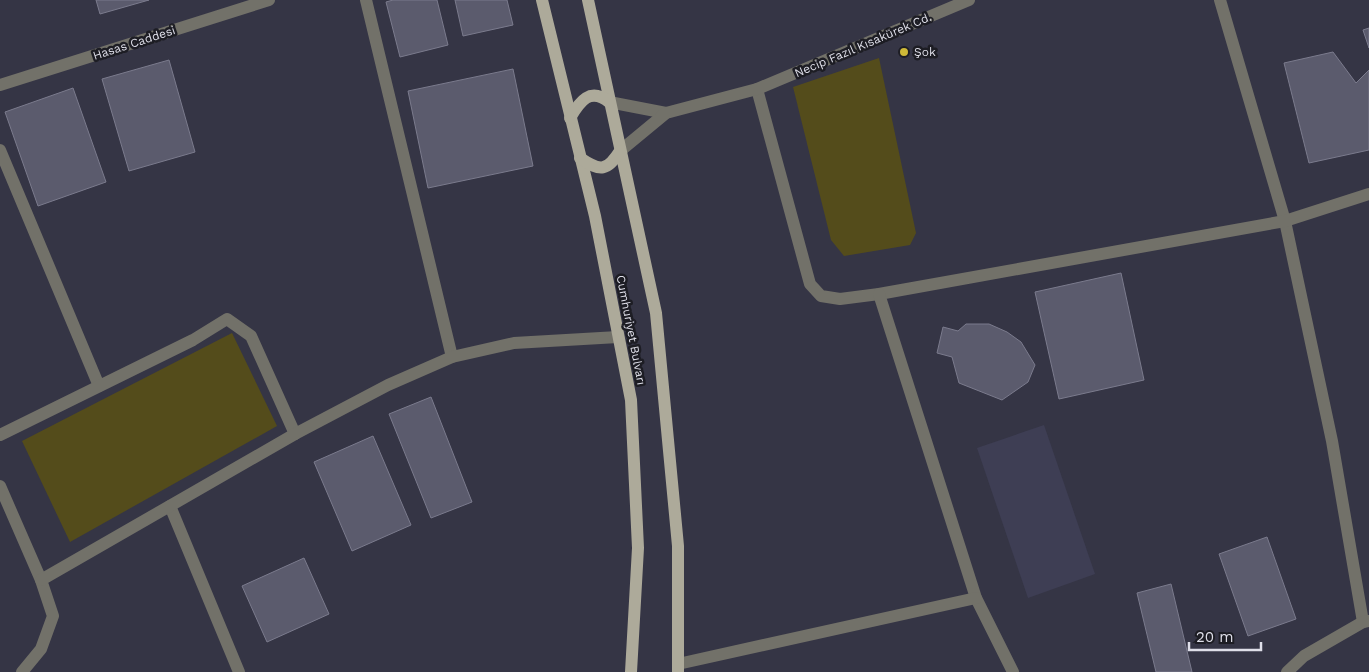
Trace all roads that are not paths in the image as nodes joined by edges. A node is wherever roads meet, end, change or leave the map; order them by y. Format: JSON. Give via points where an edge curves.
{"nodes":[{"id":1,"x":269,"y":0,"type":"edge"},
{"id":2,"x":366,"y":0,"type":"edge"},
{"id":3,"x":542,"y":0,"type":"edge"},
{"id":4,"x":588,"y":0,"type":"edge"},
{"id":5,"x":969,"y":0,"type":"edge"},
{"id":6,"x":1220,"y":0,"type":"edge"},
{"id":7,"x":0,"y":85,"type":"edge"},
{"id":8,"x":757,"y":89,"type":"junction"},
{"id":9,"x":609,"y":102,"type":"junction"},
{"id":10,"x":666,"y":113,"type":"junction"},
{"id":11,"x":570,"y":118,"type":"junction"},
{"id":12,"x":0,"y":150,"type":"edge"},
{"id":13,"x":620,"y":151,"type":"junction"},
{"id":14,"x":580,"y":158,"type":"junction"},
{"id":15,"x":1369,"y":194,"type":"edge"},
{"id":16,"x":1285,"y":221,"type":"junction"},
{"id":17,"x":879,"y":294,"type":"junction"},
{"id":18,"x":618,"y":337,"type":"junction"},
{"id":19,"x":452,"y":357,"type":"junction"},
{"id":20,"x":99,"y":386,"type":"junction"},
{"id":21,"x":295,"y":434,"type":"junction"},
{"id":22,"x":0,"y":435,"type":"edge"},
{"id":23,"x":0,"y":486,"type":"edge"},
{"id":24,"x":170,"y":506,"type":"junction"},
{"id":25,"x":41,"y":580,"type":"junction"},
{"id":26,"x":976,"y":598,"type":"junction"},
{"id":27,"x":1366,"y":621,"type":"edge"},
{"id":28,"x":678,"y":668,"type":"edge"},
{"id":29,"x":22,"y":672,"type":"edge"},
{"id":30,"x":239,"y":672,"type":"edge"},
{"id":31,"x":631,"y":672,"type":"edge"},
{"id":32,"x":1013,"y":672,"type":"edge"},
{"id":33,"x":1287,"y":672,"type":"edge"}],
"edges":[{"from":1,"to":7,"type":"street","name":"Hasas Caddesi"},
{"from":2,"to":19,"type":"street"},
{"from":3,"to":11,"type":"main road","name":"Cumhuriyet Bulvarı"},
{"from":4,"to":9,"type":"main road","name":"Cumhuriyet Bulvarı"},
{"from":5,"to":8,"type":"street","name":"Necip Fazıl Kısakürek Cd."},
{"from":6,"to":16,"type":"street"},
{"from":8,"to":10,"type":"street","name":"Necip Fazıl Kısakürek Cd."},
{"from":8,"to":17,"type":"street","via":[[810,284],[821,296],[840,299]]},
{"from":9,"to":10,"type":"street"},
{"from":9,"to":11,"type":"main road","via":[[602,96],[593,95],[583,100]]},
{"from":9,"to":13,"type":"main road","name":"Cumhuriyet Bulvarı"},
{"from":10,"to":13,"type":"street"},
{"from":11,"to":14,"type":"main road","name":"Cumhuriyet Bulvarı"},
{"from":12,"to":20,"type":"street"},
{"from":13,"to":14,"type":"main road","via":[[611,164],[602,168]]},
{"from":13,"to":28,"type":"main road","name":"Cumhuriyet Bulvarı","via":[[656,314],[678,546]]},
{"from":14,"to":18,"type":"main road","name":"Cumhuriyet Bulvarı","via":[[595,216]]},
{"from":15,"to":16,"type":"street"},
{"from":16,"to":17,"type":"street"},
{"from":16,"to":27,"type":"street"},
{"from":17,"to":26,"type":"street"},
{"from":18,"to":19,"type":"street","via":[[514,343]]},
{"from":18,"to":31,"type":"main road","name":"Cumhuriyet Bulvarı","via":[[631,400],[638,548]]},
{"from":19,"to":21,"type":"street","via":[[388,385]]},
{"from":20,"to":21,"type":"street","via":[[193,340],[226,319],[251,336]]},
{"from":20,"to":22,"type":"street"},
{"from":21,"to":24,"type":"street"},
{"from":23,"to":25,"type":"street"},
{"from":24,"to":25,"type":"street"},
{"from":24,"to":30,"type":"street"},
{"from":25,"to":29,"type":"street","via":[[53,616],[40,649]]},
{"from":26,"to":28,"type":"street"},
{"from":26,"to":32,"type":"street"},
{"from":27,"to":33,"type":"street","via":[[1304,656]]}]}
